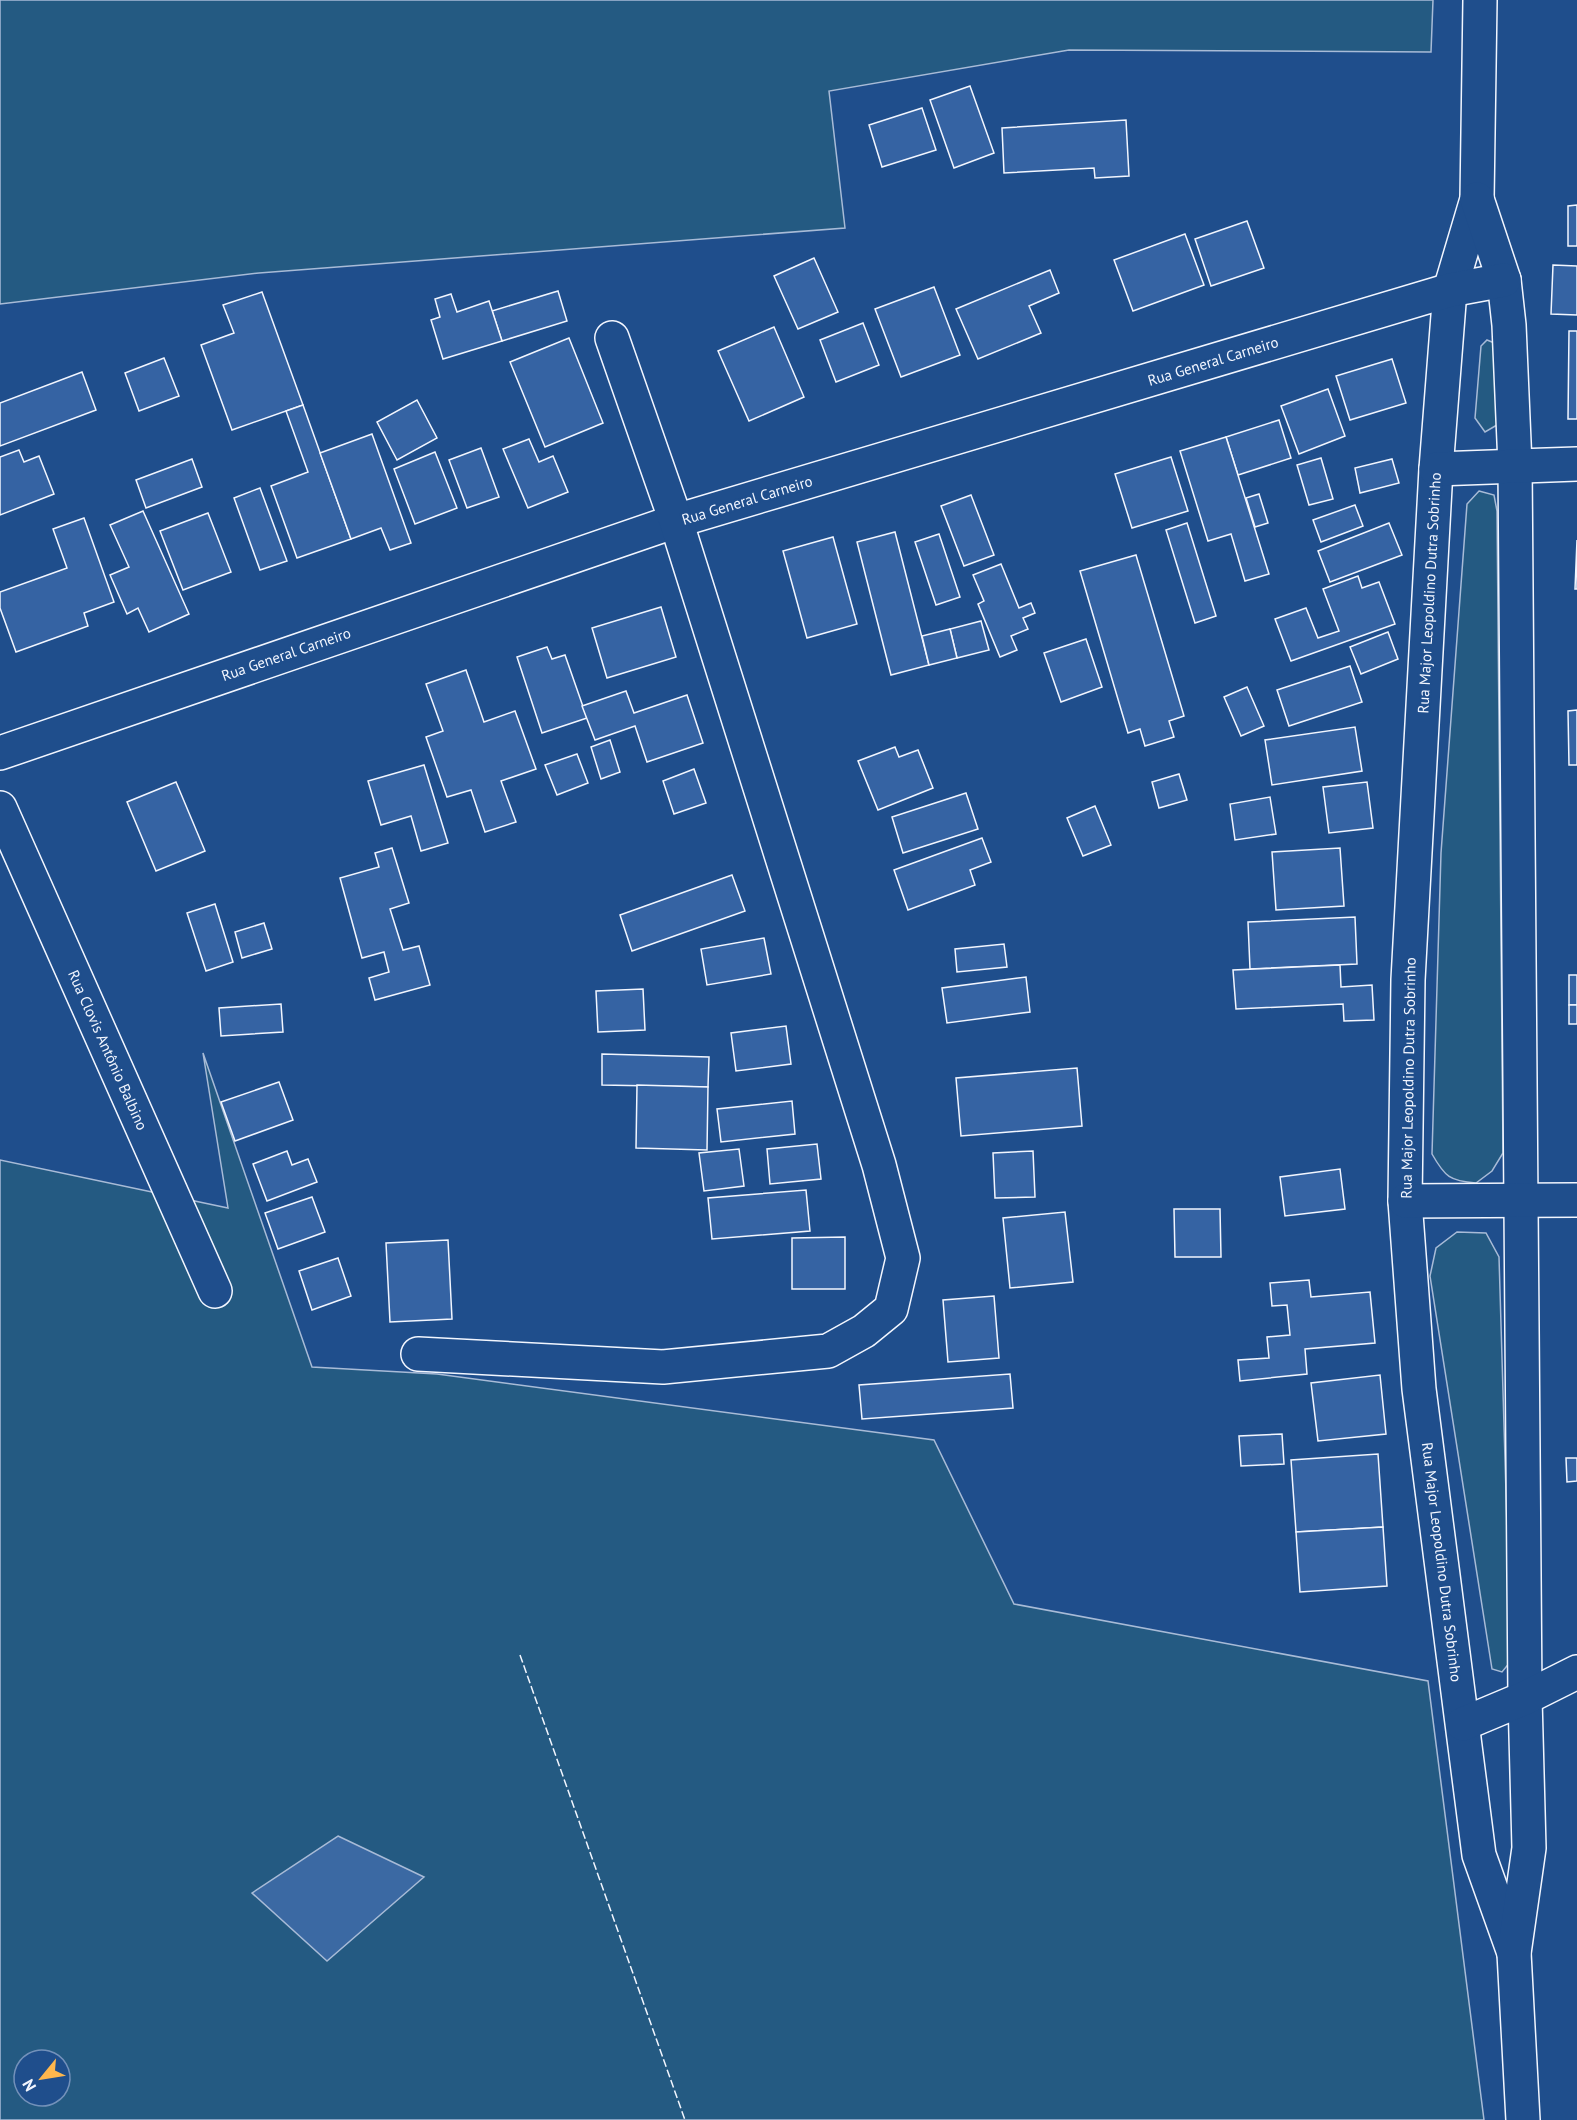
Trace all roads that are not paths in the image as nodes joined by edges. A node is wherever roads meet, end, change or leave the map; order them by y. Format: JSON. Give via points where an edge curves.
{"nodes":[{"id":1,"x":1480,"y":0,"type":"edge"},
{"id":2,"x":1477,"y":199,"type":"junction"},
{"id":3,"x":1504,"y":280,"type":"junction"},
{"id":4,"x":1450,"y":290,"type":"junction"},
{"id":5,"x":612,"y":338,"type":"dead end"},
{"id":6,"x":1577,"y":464,"type":"edge"},
{"id":7,"x":1515,"y":465,"type":"junction"},
{"id":8,"x":1436,"y":469,"type":"junction"},
{"id":9,"x":676,"y":521,"type":"junction"},
{"id":10,"x":0,"y":753,"type":"edge"},
{"id":11,"x":0,"y":808,"type":"edge"},
{"id":12,"x":1521,"y":1199,"type":"junction"},
{"id":13,"x":1577,"y":1200,"type":"edge"},
{"id":14,"x":1406,"y":1201,"type":"junction"},
{"id":15,"x":215,"y":1291,"type":"dead end"},
{"id":16,"x":418,"y":1354,"type":"dead end"},
{"id":17,"x":1577,"y":1672,"type":"edge"},
{"id":18,"x":1525,"y":1698,"type":"junction"},
{"id":19,"x":1463,"y":1724,"type":"junction"},
{"id":20,"x":1514,"y":1953,"type":"junction"},
{"id":21,"x":1523,"y":2120,"type":"edge"}],
"edges":[{"from":1,"to":2,"type":"street","name":"Rua Major Leopoldino Dutra Sobrinho"},
{"from":2,"to":3,"type":"street","name":"Rua Major Leopoldino Dutra Sobrinho"},
{"from":2,"to":4,"type":"street","name":"Rua Major Leopoldino Dutra Sobrinho"},
{"from":3,"to":4,"type":"street","name":"Rua General Carneiro"},
{"from":3,"to":7,"type":"street","name":"Rua Major Leopoldino Dutra Sobrinho"},
{"from":4,"to":8,"type":"street","name":"Rua Major Leopoldino Dutra Sobrinho"},
{"from":4,"to":9,"type":"street","name":"Rua General Carneiro"},
{"from":5,"to":9,"type":"street"},
{"from":6,"to":7,"type":"street"},
{"from":7,"to":8,"type":"street"},
{"from":7,"to":12,"type":"street","name":"Rua Major Leopoldino Dutra Sobrinho"},
{"from":8,"to":14,"type":"street","name":"Rua Major Leopoldino Dutra Sobrinho","via":[[1408,980]]},
{"from":9,"to":10,"type":"street","name":"Rua General Carneiro"},
{"from":9,"to":16,"type":"street","via":[[882,1175],[903,1258],[891,1309],[864,1331],[828,1351],[675,1366]]},
{"from":11,"to":15,"type":"street","name":"Rua Clovis Antônio Balbino"},
{"from":12,"to":13,"type":"street"},
{"from":12,"to":14,"type":"street"},
{"from":12,"to":18,"type":"street","name":"Rua Major Leopoldino Dutra Sobrinho"},
{"from":14,"to":19,"type":"street","name":"Rua Major Leopoldino Dutra Sobrinho","via":[[1419,1389]]},
{"from":17,"to":18,"type":"street"},
{"from":18,"to":19,"type":"street"},
{"from":18,"to":20,"type":"street","name":"Rua Major Leopoldino Dutra Sobrinho","via":[[1528,1848]]},
{"from":19,"to":20,"type":"street","name":"Rua Major Leopoldino Dutra Sobrinho","via":[[1479,1855]]},
{"from":20,"to":21,"type":"street","name":"Rua Major Leopoldino Dutra Sobrinho"}]}
